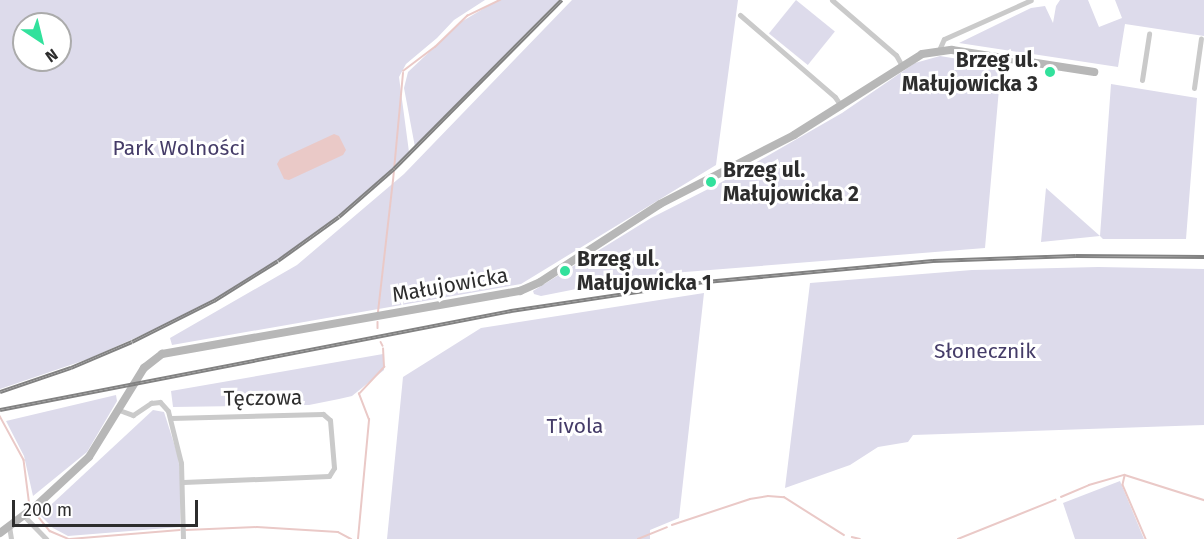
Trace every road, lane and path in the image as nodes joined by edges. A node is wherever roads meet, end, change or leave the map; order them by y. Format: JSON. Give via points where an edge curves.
{"nodes":[{"id":1,"x":832,"y":0,"type":"edge"},
{"id":2,"x":1031,"y":0,"type":"edge"},
{"id":3,"x":740,"y":15,"type":"dead end"},
{"id":4,"x":1149,"y":34,"type":"dead end"},
{"id":5,"x":1202,"y":38,"type":"dead end"},
{"id":6,"x":939,"y":50,"type":"junction"},
{"id":7,"x":902,"y":66,"type":"junction"},
{"id":8,"x":1094,"y":72,"type":"dead end"},
{"id":9,"x":1142,"y":80,"type":"dead end"},
{"id":10,"x":1194,"y":88,"type":"dead end"},
{"id":11,"x":841,"y":106,"type":"junction"},
{"id":12,"x":119,"y":410,"type":"junction"},
{"id":13,"x":171,"y":418,"type":"junction"},
{"id":14,"x":183,"y":482,"type":"junction"},
{"id":15,"x":30,"y":511,"type":"junction"},
{"id":16,"x":9,"y":526,"type":"junction"},
{"id":17,"x":0,"y":533,"type":"edge"},
{"id":18,"x":183,"y":537,"type":"edge"},
{"id":19,"x":11,"y":539,"type":"edge"},
{"id":20,"x":46,"y":539,"type":"edge"}],
"edges":[{"from":1,"to":7,"type":"street","via":[[896,55]]},
{"from":2,"to":6,"type":"street","name":"Małujowicka","via":[[944,39]]},
{"from":3,"to":11,"type":"street"},
{"from":4,"to":9,"type":"street"},
{"from":5,"to":10,"type":"street"},
{"from":6,"to":7,"type":"street","name":"Małujowicka","via":[[922,54]]},
{"from":6,"to":8,"type":"street","name":"Małujowicka"},
{"from":7,"to":11,"type":"street","name":"Małujowicka"},
{"from":11,"to":12,"type":"street","name":"Małujowicka","via":[[640,216],[530,287],[502,296],[162,354],[144,368]]},
{"from":12,"to":13,"type":"street","via":[[133,415],[151,403],[160,402]]},
{"from":12,"to":15,"type":"street","name":"Małujowicka","via":[[89,458]]},
{"from":13,"to":14,"type":"street"},
{"from":13,"to":14,"type":"street","name":"Tęczowa","via":[[322,414],[330,420],[334,468],[329,476]]},
{"from":14,"to":18,"type":"street"},
{"from":15,"to":16,"type":"street","name":"Małujowicka"},
{"from":15,"to":20,"type":"street"},
{"from":16,"to":17,"type":"street","name":"Małujowicka"},
{"from":16,"to":19,"type":"street"}]}
